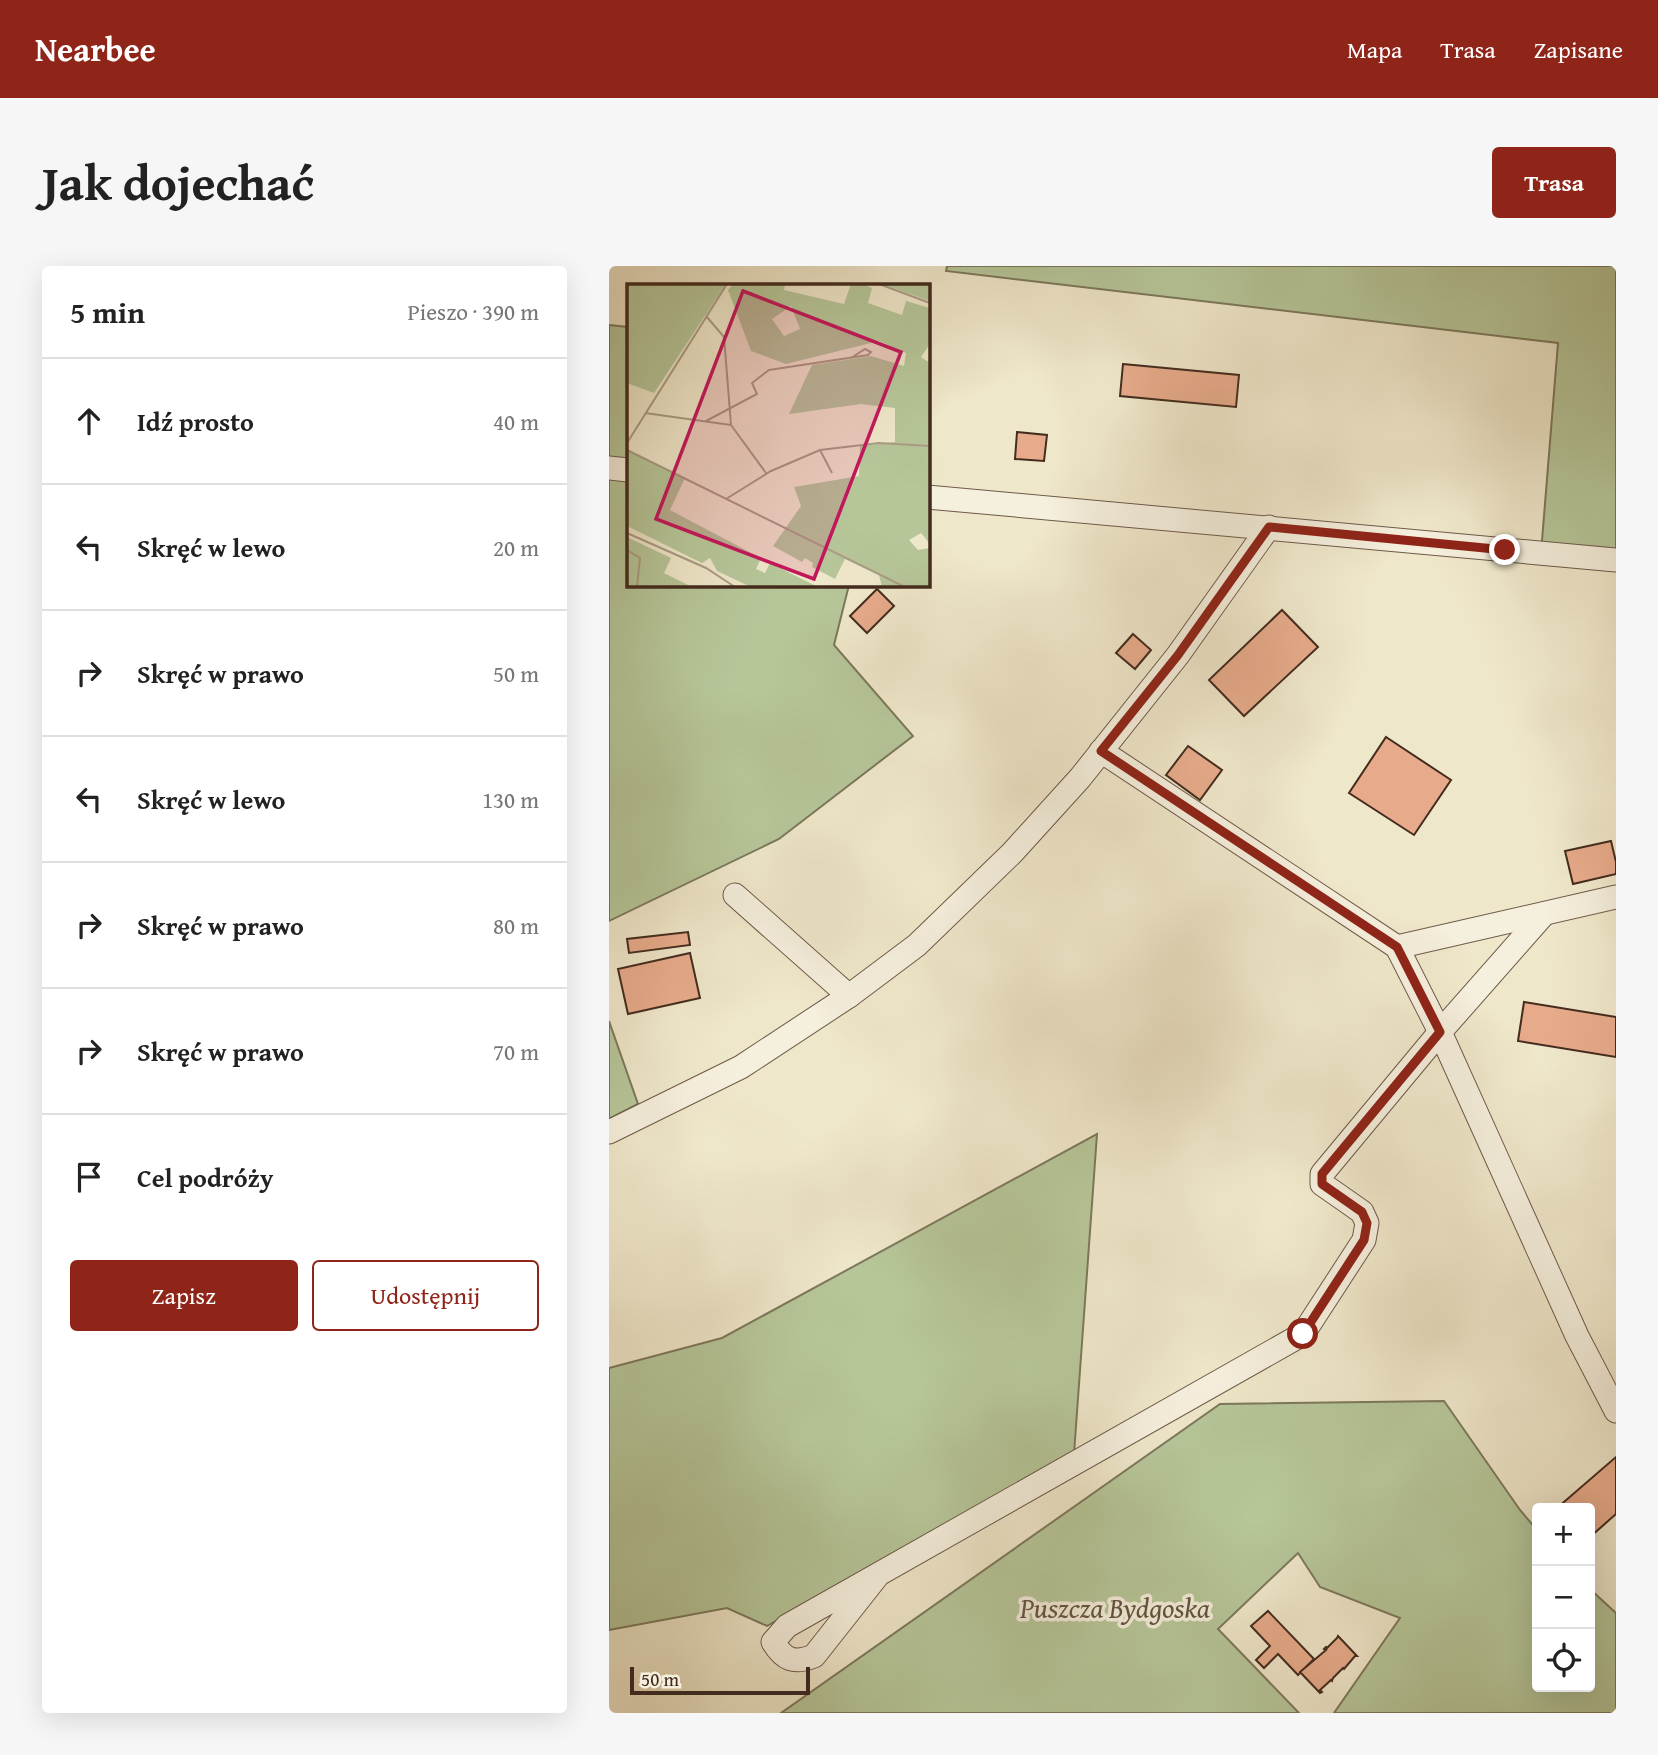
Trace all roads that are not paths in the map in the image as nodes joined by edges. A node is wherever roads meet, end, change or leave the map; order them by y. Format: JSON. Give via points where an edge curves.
{"nodes":[{"id":1,"x":609,"y":468,"type":"edge"},
{"id":2,"x":627,"y":470,"type":"edge"},
{"id":3,"x":929,"y":497,"type":"edge"},
{"id":4,"x":1269,"y":527,"type":"junction"},
{"id":5,"x":1616,"y":560,"type":"edge"},
{"id":6,"x":1101,"y":751,"type":"junction"},
{"id":7,"x":735,"y":895,"type":"dead end"},
{"id":8,"x":1616,"y":897,"type":"edge"},
{"id":9,"x":1544,"y":914,"type":"junction"},
{"id":10,"x":1397,"y":947,"type":"junction"},
{"id":11,"x":849,"y":996,"type":"junction"},
{"id":12,"x":1440,"y":1032,"type":"junction"},
{"id":13,"x":609,"y":1132,"type":"edge"},
{"id":14,"x":1616,"y":1411,"type":"edge"},
{"id":15,"x":878,"y":1575,"type":"dead end"}],
"edges":[{"from":1,"to":2,"type":"lane"},
{"from":3,"to":4,"type":"lane"},
{"from":4,"to":5,"type":"lane"},
{"from":4,"to":6,"type":"lane","via":[[1178,655]]},
{"from":6,"to":10,"type":"lane"},
{"from":6,"to":11,"type":"lane","via":[[1012,853],[917,945]]},
{"from":7,"to":11,"type":"lane"},
{"from":8,"to":9,"type":"lane"},
{"from":9,"to":10,"type":"lane"},
{"from":9,"to":12,"type":"lane"},
{"from":10,"to":12,"type":"lane"},
{"from":11,"to":13,"type":"lane","via":[[741,1067]]},
{"from":12,"to":14,"type":"lane","via":[[1577,1336]]},
{"from":12,"to":15,"type":"lane","via":[[1322,1174],[1322,1184],[1362,1212],[1367,1223],[1364,1240],[1303,1334]]}]}
